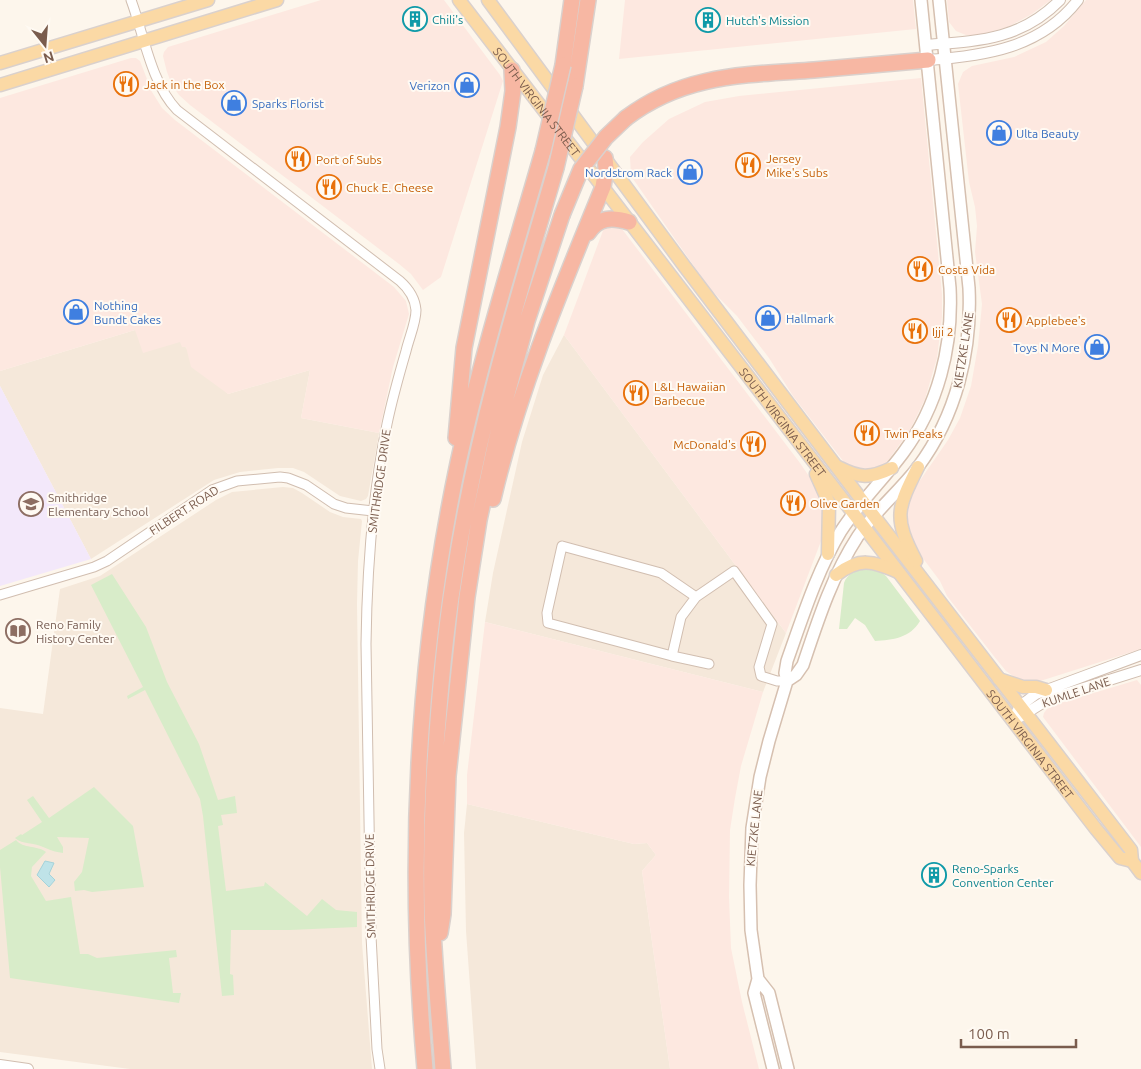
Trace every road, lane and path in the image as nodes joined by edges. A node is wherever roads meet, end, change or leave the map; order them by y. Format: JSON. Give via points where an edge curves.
{"nodes":[{"id":1,"x":131,"y":0,"type":"edge"},
{"id":2,"x":208,"y":0,"type":"edge"},
{"id":3,"x":277,"y":0,"type":"edge"},
{"id":4,"x":458,"y":0,"type":"edge"},
{"id":5,"x":488,"y":0,"type":"edge"},
{"id":6,"x":494,"y":0,"type":"edge"},
{"id":7,"x":572,"y":0,"type":"edge"},
{"id":8,"x":588,"y":0,"type":"edge"},
{"id":9,"x":922,"y":0,"type":"edge"},
{"id":10,"x":939,"y":0,"type":"edge"},
{"id":11,"x":1060,"y":0,"type":"edge"},
{"id":12,"x":1078,"y":0,"type":"edge"},
{"id":13,"x":138,"y":21,"type":"junction"},
{"id":14,"x":514,"y":35,"type":"junction"},
{"id":15,"x":144,"y":41,"type":"junction"},
{"id":16,"x":944,"y":44,"type":"junction"},
{"id":17,"x":927,"y":53,"type":"junction"},
{"id":18,"x":945,"y":59,"type":"junction"},
{"id":19,"x":0,"y":63,"type":"edge"},
{"id":20,"x":512,"y":70,"type":"junction"},
{"id":21,"x":0,"y":85,"type":"edge"},
{"id":22,"x":605,"y":158,"type":"junction"},
{"id":23,"x":603,"y":188,"type":"junction"},
{"id":24,"x":629,"y":222,"type":"junction"},
{"id":25,"x":577,"y":252,"type":"junction"},
{"id":26,"x":718,"y":310,"type":"junction"},
{"id":27,"x":704,"y":320,"type":"junction"},
{"id":28,"x":803,"y":448,"type":"junction"},
{"id":29,"x":918,"y":466,"type":"junction"},
{"id":30,"x":837,"y":467,"type":"junction"},
{"id":31,"x":892,"y":468,"type":"junction"},
{"id":32,"x":863,"y":502,"type":"junction"},
{"id":33,"x":450,"y":504,"type":"junction"},
{"id":34,"x":373,"y":511,"type":"junction"},
{"id":35,"x":854,"y":513,"type":"junction"},
{"id":36,"x":874,"y":516,"type":"junction"},
{"id":37,"x":865,"y":528,"type":"junction"},
{"id":38,"x":828,"y":554,"type":"junction"},
{"id":39,"x":899,"y":572,"type":"junction"},
{"id":40,"x":836,"y":575,"type":"junction"},
{"id":41,"x":931,"y":590,"type":"junction"},
{"id":42,"x":0,"y":595,"type":"edge"},
{"id":43,"x":696,"y":597,"type":"junction"},
{"id":44,"x":1141,"y":655,"type":"edge"},
{"id":45,"x":672,"y":656,"type":"junction"},
{"id":46,"x":459,"y":662,"type":"junction"},
{"id":47,"x":709,"y":664,"type":"dead end"},
{"id":48,"x":1141,"y":670,"type":"edge"},
{"id":49,"x":999,"y":679,"type":"junction"},
{"id":50,"x":788,"y":681,"type":"junction"},
{"id":51,"x":1046,"y":690,"type":"junction"},
{"id":52,"x":1023,"y":710,"type":"junction"},
{"id":53,"x":1012,"y":721,"type":"junction"},
{"id":54,"x":1132,"y":861,"type":"junction"},
{"id":55,"x":1141,"y":873,"type":"edge"},
{"id":56,"x":435,"y":957,"type":"junction"},
{"id":57,"x":758,"y":979,"type":"junction"},
{"id":58,"x":0,"y":1065,"type":"edge"},
{"id":59,"x":28,"y":1069,"type":"edge"},
{"id":60,"x":380,"y":1069,"type":"edge"},
{"id":61,"x":425,"y":1069,"type":"edge"},
{"id":62,"x":442,"y":1069,"type":"edge"},
{"id":63,"x":773,"y":1069,"type":"edge"},
{"id":64,"x":788,"y":1069,"type":"edge"}],
"edges":[{"from":1,"to":13,"type":"street","name":"SMITHRIDGE DRIVE"},
{"from":2,"to":13,"type":"main road"},
{"from":3,"to":15,"type":"main road"},
{"from":4,"to":20,"type":"main road","name":"SOUTH VIRGINIA STREET"},
{"from":5,"to":14,"type":"main road","name":"SOUTH VIRGINIA STREET"},
{"from":6,"to":14,"type":"main road"},
{"from":7,"to":33,"type":"highway","bridge":true,"via":[[563,65],[543,151],[478,382]]},
{"from":8,"to":56,"type":"highway","bridge":true,"via":[[575,86],[556,168],[484,422],[454,578],[441,686],[432,822]]},
{"from":9,"to":17,"type":"main road","name":"KIETZKE LANE"},
{"from":10,"to":16,"type":"main road","name":"KIETZKE LANE"},
{"from":11,"to":16,"type":"street","via":[[1030,24],[1006,35]]},
{"from":12,"to":18,"type":"street","via":[[1058,22],[1032,39],[996,52]]},
{"from":13,"to":15,"type":"street","name":"SMITHRIDGE DRIVE"},
{"from":13,"to":19,"type":"main road"},
{"from":14,"to":22,"type":"main road","name":"SOUTH VIRGINIA STREET"},
{"from":15,"to":21,"type":"main road"},
{"from":15,"to":34,"type":"street","name":"SMITHRIDGE DRIVE","via":[[162,92],[177,110],[378,263],[411,292],[415,318],[387,424]]},
{"from":16,"to":17,"type":"street"},
{"from":16,"to":18,"type":"main road","name":"KIETZKE LANE"},
{"from":17,"to":18,"type":"street"},
{"from":17,"to":31,"type":"main road","name":"KIETZKE LANE","via":[[950,282],[949,330],[934,397],[916,435]]},
{"from":17,"to":46,"type":"highway","bridge":true,"via":[[696,82],[660,96],[626,118],[581,168],[527,321],[502,414],[480,520]]},
{"from":18,"to":29,"type":"main road","name":"KIETZKE LANE","via":[[970,288],[969,319],[958,391],[942,428]]},
{"from":20,"to":23,"type":"main road","name":"SOUTH VIRGINIA STREET"},
{"from":20,"to":33,"type":"highway","via":[[514,91],[508,127],[464,348]]},
{"from":22,"to":23,"type":"highway"},
{"from":22,"to":26,"type":"main road","name":"SOUTH VIRGINIA STREET"},
{"from":23,"to":24,"type":"main road","name":"SOUTH VIRGINIA STREET"},
{"from":23,"to":25,"type":"highway"},
{"from":24,"to":25,"type":"highway","via":[[614,218],[601,220],[590,230]]},
{"from":24,"to":27,"type":"main road","name":"SOUTH VIRGINIA STREET"},
{"from":25,"to":46,"type":"highway","via":[[508,443],[486,525]]},
{"from":26,"to":27,"type":"main road"},
{"from":26,"to":30,"type":"main road","name":"SOUTH VIRGINIA STREET"},
{"from":27,"to":28,"type":"main road","name":"SOUTH VIRGINIA STREET"},
{"from":28,"to":35,"type":"main road","name":"SOUTH VIRGINIA STREET"},
{"from":28,"to":38,"type":"main road","via":[[829,503]]},
{"from":29,"to":36,"type":"main road","name":"KIETZKE LANE"},
{"from":29,"to":41,"type":"main road","via":[[903,497],[900,515],[906,541]]},
{"from":30,"to":31,"type":"main road","via":[[864,476]]},
{"from":30,"to":32,"type":"main road","name":"SOUTH VIRGINIA STREET"},
{"from":31,"to":32,"type":"main road","name":"KIETZKE LANE"},
{"from":32,"to":35,"type":"main road","name":"KIETZKE LANE"},
{"from":32,"to":36,"type":"main road","name":"SOUTH VIRGINIA STREET"},
{"from":33,"to":61,"type":"highway","via":[[432,616],[418,778],[416,940]]},
{"from":34,"to":42,"type":"street","name":"FILBERT ROAD","via":[[334,504],[288,478],[237,481],[212,490],[107,561]]},
{"from":34,"to":60,"type":"street","name":"SMITHRIDGE DRIVE","via":[[366,599],[366,664],[370,936]]},
{"from":35,"to":37,"type":"main road","name":"SOUTH VIRGINIA STREET"},
{"from":35,"to":38,"type":"main road","name":"KIETZKE LANE"},
{"from":36,"to":37,"type":"main road","name":"KIETZKE LANE"},
{"from":36,"to":41,"type":"main road","name":"SOUTH VIRGINIA STREET"},
{"from":37,"to":39,"type":"main road","name":"SOUTH VIRGINIA STREET"},
{"from":37,"to":40,"type":"main road","name":"KIETZKE LANE"},
{"from":38,"to":50,"type":"main road","name":"KIETZKE LANE","via":[[787,660],[784,673]]},
{"from":39,"to":40,"type":"main road","via":[[860,562]]},
{"from":39,"to":53,"type":"main road","name":"SOUTH VIRGINIA STREET"},
{"from":40,"to":50,"type":"main road","name":"KIETZKE LANE","via":[[803,665]]},
{"from":41,"to":49,"type":"main road","name":"SOUTH VIRGINIA STREET"},
{"from":43,"to":45,"type":"street","via":[[681,617]]},
{"from":43,"to":45,"type":"street","via":[[661,573],[562,546],[547,613],[548,623]]},
{"from":43,"to":50,"type":"street","via":[[734,571],[772,624],[759,667],[761,676]]},
{"from":44,"to":51,"type":"street","name":"KUMLE LANE"},
{"from":45,"to":47,"type":"street"},
{"from":46,"to":56,"type":"highway","via":[[448,776],[443,914]]},
{"from":48,"to":52,"type":"street","name":"KUMLE LANE"},
{"from":49,"to":51,"type":"main road"},
{"from":49,"to":52,"type":"main road","name":"SOUTH VIRGINIA STREET"},
{"from":50,"to":57,"type":"main road","name":"KIETZKE LANE","via":[[764,760],[752,828],[750,907]]},
{"from":51,"to":52,"type":"street","name":"KUMLE LANE","via":[[1036,694]]},
{"from":52,"to":53,"type":"street","name":"KUMLE LANE"},
{"from":52,"to":54,"type":"main road","name":"SOUTH VIRGINIA STREET","via":[[1131,850]]},
{"from":53,"to":54,"type":"main road","name":"SOUTH VIRGINIA STREET","via":[[1120,858]]},
{"from":54,"to":55,"type":"main road","name":"SOUTH VIRGINIA STREET"},
{"from":56,"to":62,"type":"highway"},
{"from":57,"to":63,"type":"main road","name":"KIETZKE LANE","via":[[754,993]]},
{"from":57,"to":64,"type":"main road","name":"KIETZKE LANE","via":[[769,993]]},
{"from":58,"to":59,"type":"street"}]}
